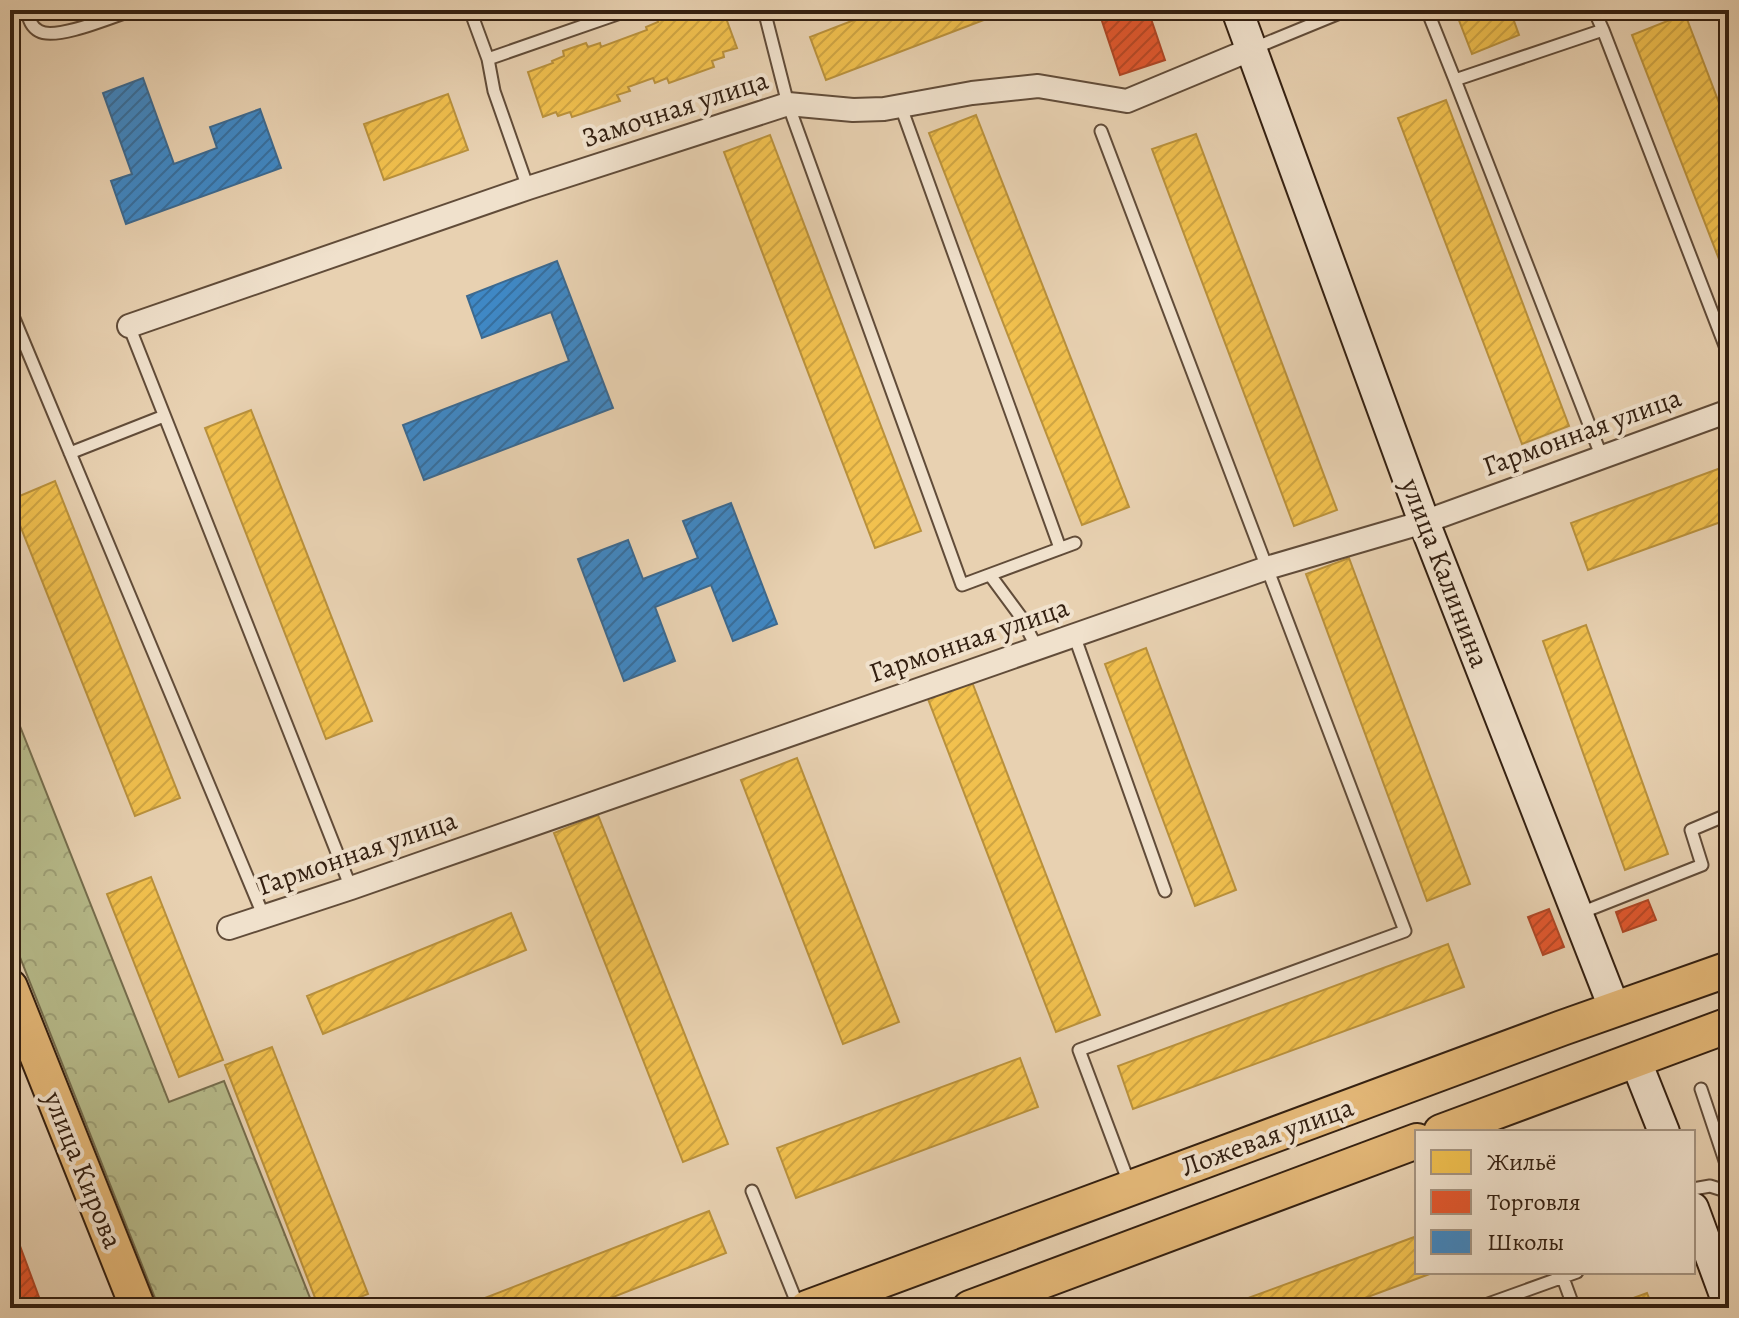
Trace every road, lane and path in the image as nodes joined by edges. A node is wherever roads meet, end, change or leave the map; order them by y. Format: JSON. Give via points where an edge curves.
{"nodes":[{"id":1,"x":26,"y":10,"type":"edge"},
{"id":2,"x":133,"y":10,"type":"edge"},
{"id":3,"x":470,"y":10,"type":"edge"},
{"id":4,"x":626,"y":10,"type":"edge"},
{"id":5,"x":764,"y":10,"type":"edge"},
{"id":6,"x":1237,"y":10,"type":"edge"},
{"id":7,"x":1347,"y":10,"type":"edge"},
{"id":8,"x":1427,"y":10,"type":"edge"},
{"id":9,"x":1594,"y":10,"type":"edge"},
{"id":10,"x":1603,"y":30,"type":"junction"},
{"id":11,"x":1252,"y":49,"type":"junction"},
{"id":12,"x":488,"y":59,"type":"junction"},
{"id":13,"x":1455,"y":80,"type":"junction"},
{"id":14,"x":788,"y":104,"type":"junction"},
{"id":15,"x":901,"y":107,"type":"junction"},
{"id":16,"x":1101,"y":131,"type":"dead end"},
{"id":17,"x":528,"y":188,"type":"junction"},
{"id":18,"x":10,"y":309,"type":"edge"},
{"id":19,"x":129,"y":326,"type":"joint"},
{"id":20,"x":1729,"y":356,"type":"edge"},
{"id":21,"x":1729,"y":411,"type":"edge"},
{"id":22,"x":164,"y":416,"type":"junction"},
{"id":23,"x":70,"y":453,"type":"junction"},
{"id":24,"x":1601,"y":455,"type":"junction"},
{"id":25,"x":1424,"y":522,"type":"junction"},
{"id":26,"x":1075,"y":543,"type":"dead end"},
{"id":27,"x":1060,"y":548,"type":"junction"},
{"id":28,"x":1267,"y":568,"type":"junction"},
{"id":29,"x":990,"y":575,"type":"junction"},
{"id":30,"x":1074,"y":635,"type":"junction"},
{"id":31,"x":1037,"y":648,"type":"junction"},
{"id":32,"x":1729,"y":814,"type":"edge"},
{"id":33,"x":351,"y":888,"type":"junction"},
{"id":34,"x":1165,"y":891,"type":"dead end"},
{"id":35,"x":1578,"y":914,"type":"junction"},
{"id":36,"x":264,"y":917,"type":"junction"},
{"id":37,"x":229,"y":928,"type":"dead end"},
{"id":38,"x":1729,"y":969,"type":"edge"},
{"id":39,"x":13,"y":1005,"type":"edge"},
{"id":40,"x":1615,"y":1010,"type":"junction"},
{"id":41,"x":1729,"y":1025,"type":"edge"},
{"id":42,"x":1635,"y":1059,"type":"junction"},
{"id":43,"x":1701,"y":1089,"type":"dead end"},
{"id":44,"x":1446,"y":1130,"type":"edge"},
{"id":45,"x":1663,"y":1130,"type":"edge"},
{"id":46,"x":1415,"y":1142,"type":"edge"},
{"id":47,"x":1729,"y":1173,"type":"edge"},
{"id":48,"x":1131,"y":1188,"type":"junction"},
{"id":49,"x":752,"y":1191,"type":"dead end"},
{"id":50,"x":1729,"y":1192,"type":"edge"},
{"id":51,"x":1695,"y":1207,"type":"edge"},
{"id":52,"x":1695,"y":1211,"type":"edge"},
{"id":53,"x":1572,"y":1274,"type":"edge"},
{"id":54,"x":1563,"y":1278,"type":"junction"},
{"id":55,"x":1729,"y":1306,"type":"edge"},
{"id":56,"x":138,"y":1308,"type":"edge"},
{"id":57,"x":799,"y":1308,"type":"edge"},
{"id":58,"x":807,"y":1308,"type":"edge"},
{"id":59,"x":970,"y":1308,"type":"edge"},
{"id":60,"x":1477,"y":1308,"type":"edge"},
{"id":61,"x":1574,"y":1308,"type":"edge"}],
"edges":[{"from":1,"to":2,"type":"lane","via":[[30,24],[41,33],[57,34]]},
{"from":3,"to":12,"type":"lane"},
{"from":4,"to":12,"type":"lane"},
{"from":5,"to":14,"type":"lane"},
{"from":6,"to":11,"type":"street","name":"улица Калинина"},
{"from":7,"to":11,"type":"lane"},
{"from":8,"to":13,"type":"lane"},
{"from":9,"to":10,"type":"lane"},
{"from":10,"to":13,"type":"lane"},
{"from":10,"to":20,"type":"lane"},
{"from":11,"to":15,"type":"street","name":"Замочная улица","via":[[1127,101],[1038,86]]},
{"from":11,"to":25,"type":"street","name":"улица Калинина"},
{"from":12,"to":17,"type":"lane"},
{"from":13,"to":24,"type":"lane"},
{"from":14,"to":15,"type":"street","name":"Замочная улица","via":[[853,110]]},
{"from":14,"to":17,"type":"street","name":"Замочная улица"},
{"from":14,"to":29,"type":"lane","via":[[962,585]]},
{"from":15,"to":27,"type":"lane"},
{"from":16,"to":28,"type":"lane"},
{"from":17,"to":19,"type":"street","name":"Замочная улица"},
{"from":18,"to":23,"type":"lane"},
{"from":19,"to":22,"type":"lane"},
{"from":21,"to":24,"type":"street","name":"Гармонная улица"},
{"from":22,"to":23,"type":"lane"},
{"from":22,"to":33,"type":"lane"},
{"from":23,"to":36,"type":"lane"},
{"from":24,"to":25,"type":"street","name":"Гармонная улица"},
{"from":25,"to":28,"type":"street","name":"Гармонная улица"},
{"from":25,"to":35,"type":"street","name":"улица Калинина"},
{"from":26,"to":27,"type":"lane"},
{"from":27,"to":29,"type":"lane"},
{"from":28,"to":30,"type":"street","name":"Гармонная улица"},
{"from":28,"to":48,"type":"lane","via":[[1405,931],[1079,1050]]},
{"from":29,"to":31,"type":"lane"},
{"from":30,"to":31,"type":"street","name":"Гармонная улица"},
{"from":30,"to":34,"type":"lane"},
{"from":31,"to":33,"type":"street","name":"Гармонная улица"},
{"from":32,"to":35,"type":"lane","via":[[1691,830],[1702,865]]},
{"from":33,"to":36,"type":"street","name":"Гармонная улица"},
{"from":35,"to":40,"type":"street","name":"улица Калинина"},
{"from":36,"to":37,"type":"street","name":"Гармонная улица"},
{"from":38,"to":40,"type":"main road","name":"Ложевая улица"},
{"from":39,"to":56,"type":"main road","name":"улица Кирова"},
{"from":40,"to":42,"type":"main road","name":"улица Калинина"},
{"from":40,"to":48,"type":"main road","name":"Ложевая улица"},
{"from":41,"to":42,"type":"main road"},
{"from":42,"to":44,"type":"main road"},
{"from":42,"to":45,"type":"street","name":"улица Калинина"},
{"from":43,"to":47,"type":"lane"},
{"from":46,"to":59,"type":"main road","name":"Ложевая улица"},
{"from":48,"to":58,"type":"main road","name":"Ложевая улица"},
{"from":49,"to":57,"type":"lane"},
{"from":50,"to":51,"type":"lane","via":[[1710,1186]]},
{"from":52,"to":55,"type":"street"},
{"from":53,"to":54,"type":"lane"},
{"from":54,"to":60,"type":"lane"},
{"from":54,"to":61,"type":"lane"}]}
